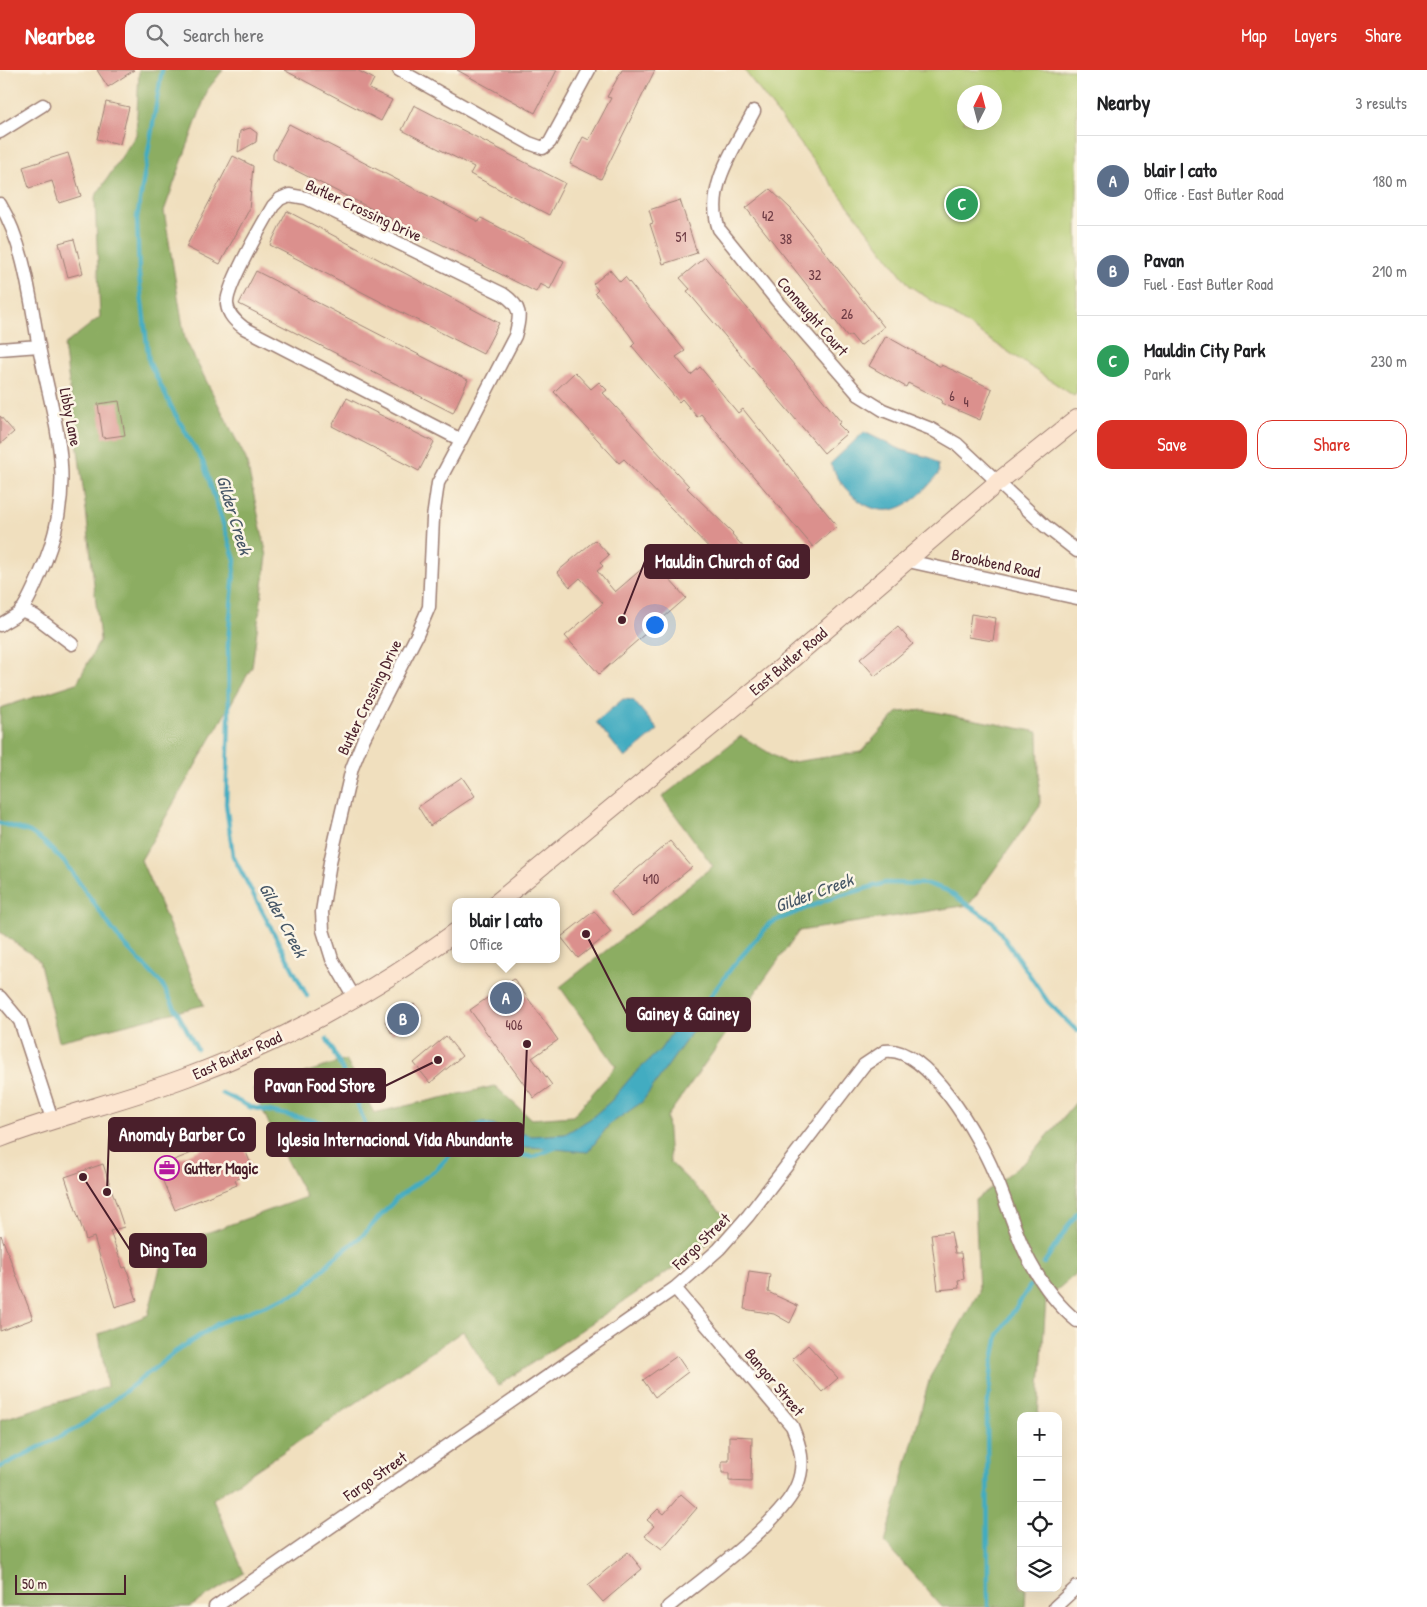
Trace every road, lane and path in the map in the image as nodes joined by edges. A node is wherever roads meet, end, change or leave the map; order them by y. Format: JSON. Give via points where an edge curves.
{"nodes":[{"id":1,"x":399,"y":70,"type":"edge"},
{"id":2,"x":589,"y":70,"type":"edge"},
{"id":3,"x":43,"y":105,"type":"dead end"},
{"id":4,"x":754,"y":111,"type":"dead end"},
{"id":5,"x":0,"y":132,"type":"edge"},
{"id":6,"x":0,"y":204,"type":"edge"},
{"id":7,"x":39,"y":346,"type":"junction"},
{"id":8,"x":0,"y":349,"type":"edge"},
{"id":9,"x":1077,"y":419,"type":"edge"},
{"id":10,"x":461,"y":440,"type":"junction"},
{"id":11,"x":998,"y":482,"type":"junction"},
{"id":12,"x":1077,"y":551,"type":"edge"},
{"id":13,"x":908,"y":561,"type":"junction"},
{"id":14,"x":1077,"y":598,"type":"edge"},
{"id":15,"x":21,"y":610,"type":"junction"},
{"id":16,"x":0,"y":625,"type":"edge"},
{"id":17,"x":72,"y":644,"type":"dead end"},
{"id":18,"x":503,"y":898,"type":"edge"},
{"id":19,"x":452,"y":935,"type":"edge"},
{"id":20,"x":0,"y":997,"type":"edge"},
{"id":21,"x":354,"y":997,"type":"junction"},
{"id":22,"x":52,"y":1119,"type":"junction"},
{"id":23,"x":0,"y":1138,"type":"edge"},
{"id":24,"x":675,"y":1288,"type":"junction"},
{"id":25,"x":1077,"y":1321,"type":"edge"},
{"id":26,"x":1077,"y":1587,"type":"edge"},
{"id":27,"x":215,"y":1607,"type":"edge"},
{"id":28,"x":668,"y":1607,"type":"edge"},
{"id":29,"x":1055,"y":1607,"type":"edge"}],
"edges":[{"from":1,"to":2,"type":"street","via":[[543,148],[550,142]]},
{"from":3,"to":5,"type":"street"},
{"from":4,"to":11,"type":"street","name":"Connaught Court","via":[[721,174],[715,196],[715,218],[719,229],[859,395],[883,410],[931,429],[957,444]]},
{"from":6,"to":7,"type":"street","name":"Libby Lane","via":[[11,226],[22,265]]},
{"from":7,"to":8,"type":"street"},
{"from":7,"to":15,"type":"street","name":"Libby Lane","via":[[59,435],[62,489],[50,548]]},
{"from":9,"to":11,"type":"main road","name":"East Butler Road"},
{"from":10,"to":10,"type":"street","name":"Butler Crossing Drive","via":[[236,322],[230,314],[228,299],[268,215],[280,199],[289,195],[306,198],[503,294],[516,305],[520,320],[516,336]]},
{"from":10,"to":21,"type":"street","name":"Butler Crossing Drive","via":[[438,483],[429,607],[352,768],[330,862],[322,912],[323,930],[332,959]]},
{"from":11,"to":12,"type":"street"},
{"from":11,"to":13,"type":"main road","name":"East Butler Road"},
{"from":13,"to":14,"type":"street","name":"Brookbend Road"},
{"from":13,"to":18,"type":"main road","name":"East Butler Road"},
{"from":15,"to":16,"type":"street","name":"Libby Lane"},
{"from":15,"to":17,"type":"street","via":[[35,616]]},
{"from":19,"to":21,"type":"main road","name":"East Butler Road"},
{"from":20,"to":22,"type":"street","via":[[20,1021]]},
{"from":21,"to":22,"type":"main road","name":"East Butler Road","via":[[277,1039],[201,1072]]},
{"from":22,"to":23,"type":"main road","name":"East Butler Road"},
{"from":24,"to":25,"type":"street","name":"Fargo Street","via":[[719,1249],[748,1216],[864,1066],[878,1054],[892,1050],[904,1053],[918,1063],[944,1089],[972,1130],[994,1172],[1029,1260],[1056,1301]]},
{"from":24,"to":27,"type":"street","name":"Fargo Street"},
{"from":24,"to":28,"type":"street","name":"Bangor Street","via":[[792,1426],[802,1458],[798,1485],[775,1516]]},
{"from":26,"to":29,"type":"street"}]}
